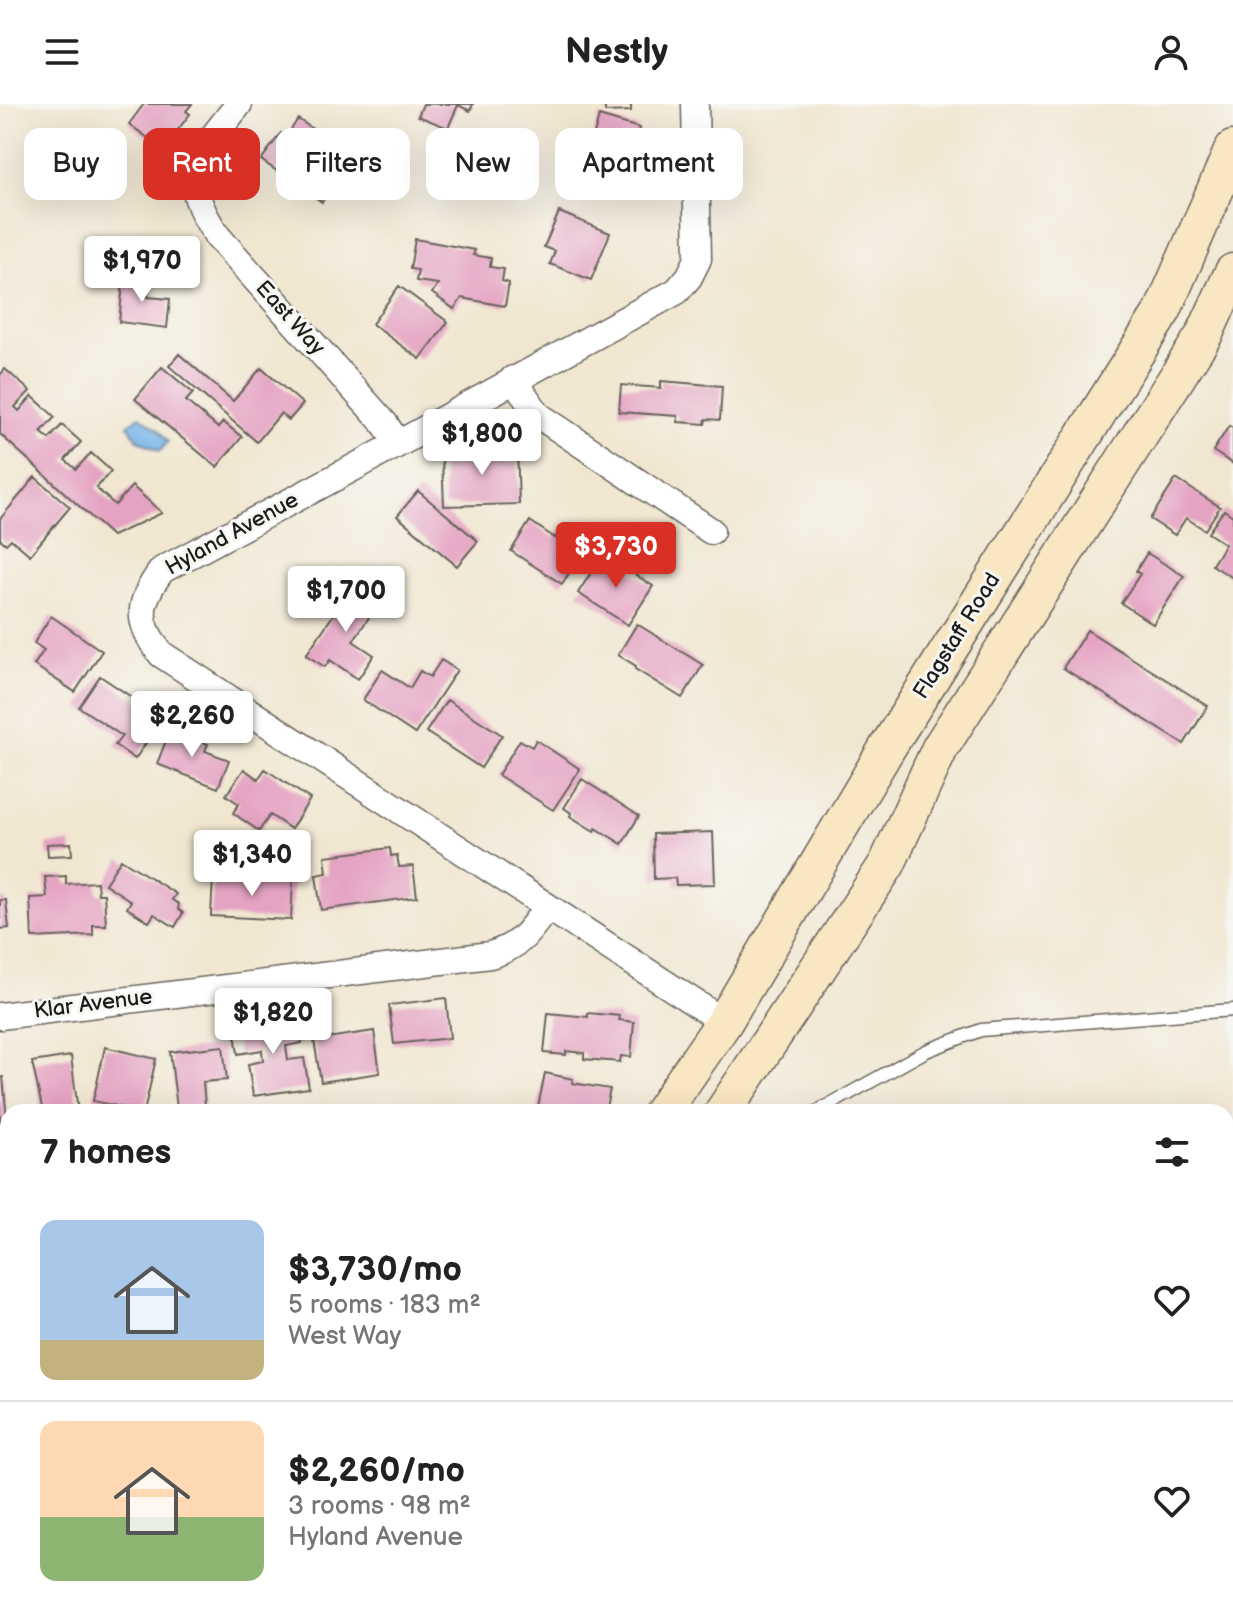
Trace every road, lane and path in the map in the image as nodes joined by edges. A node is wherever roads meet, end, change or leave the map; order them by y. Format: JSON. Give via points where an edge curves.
{"nodes":[{"id":1,"x":239,"y":104,"type":"edge"},
{"id":2,"x":695,"y":104,"type":"edge"},
{"id":3,"x":1233,"y":149,"type":"edge"},
{"id":4,"x":1233,"y":272,"type":"edge"},
{"id":5,"x":513,"y":379,"type":"junction"},
{"id":6,"x":398,"y":444,"type":"junction"},
{"id":7,"x":711,"y":531,"type":"dead end"},
{"id":8,"x":547,"y":907,"type":"junction"},
{"id":9,"x":1233,"y":1010,"type":"edge"},
{"id":10,"x":788,"y":1011,"type":"junction"},
{"id":11,"x":0,"y":1016,"type":"edge"},
{"id":12,"x":724,"y":1022,"type":"junction"},
{"id":13,"x":731,"y":1098,"type":"edge"},
{"id":14,"x":668,"y":1104,"type":"edge"},
{"id":15,"x":830,"y":1104,"type":"edge"}],
"edges":[{"from":1,"to":6,"type":"street","name":"East Way","via":[[197,159],[195,188],[201,212]]},
{"from":2,"to":5,"type":"street","name":"Hyland Avenue","via":[[698,259],[689,277],[677,291]]},
{"from":3,"to":12,"type":"main road","name":"Flagstaff Road","via":[[1163,310],[887,748]]},
{"from":4,"to":10,"type":"main road","name":"Flagstaff Road","via":[[1204,335],[940,748],[887,864]]},
{"from":5,"to":6,"type":"street","name":"Hyland Avenue"},
{"from":5,"to":7,"type":"street","via":[[538,415]]},
{"from":6,"to":8,"type":"street","name":"Hyland Avenue","via":[[162,570],[143,600],[148,638],[161,654]]},
{"from":8,"to":11,"type":"street","name":"Klar Avenue","via":[[527,936],[490,955]]},
{"from":8,"to":12,"type":"street","name":"Hyland Avenue"},
{"from":9,"to":15,"type":"lane","via":[[981,1030],[926,1051]]},
{"from":10,"to":12,"type":"main road"},
{"from":10,"to":13,"type":"main road","name":"Flagstaff Road"},
{"from":12,"to":13,"type":"main road"},
{"from":12,"to":14,"type":"main road","name":"Flagstaff Road"}]}
